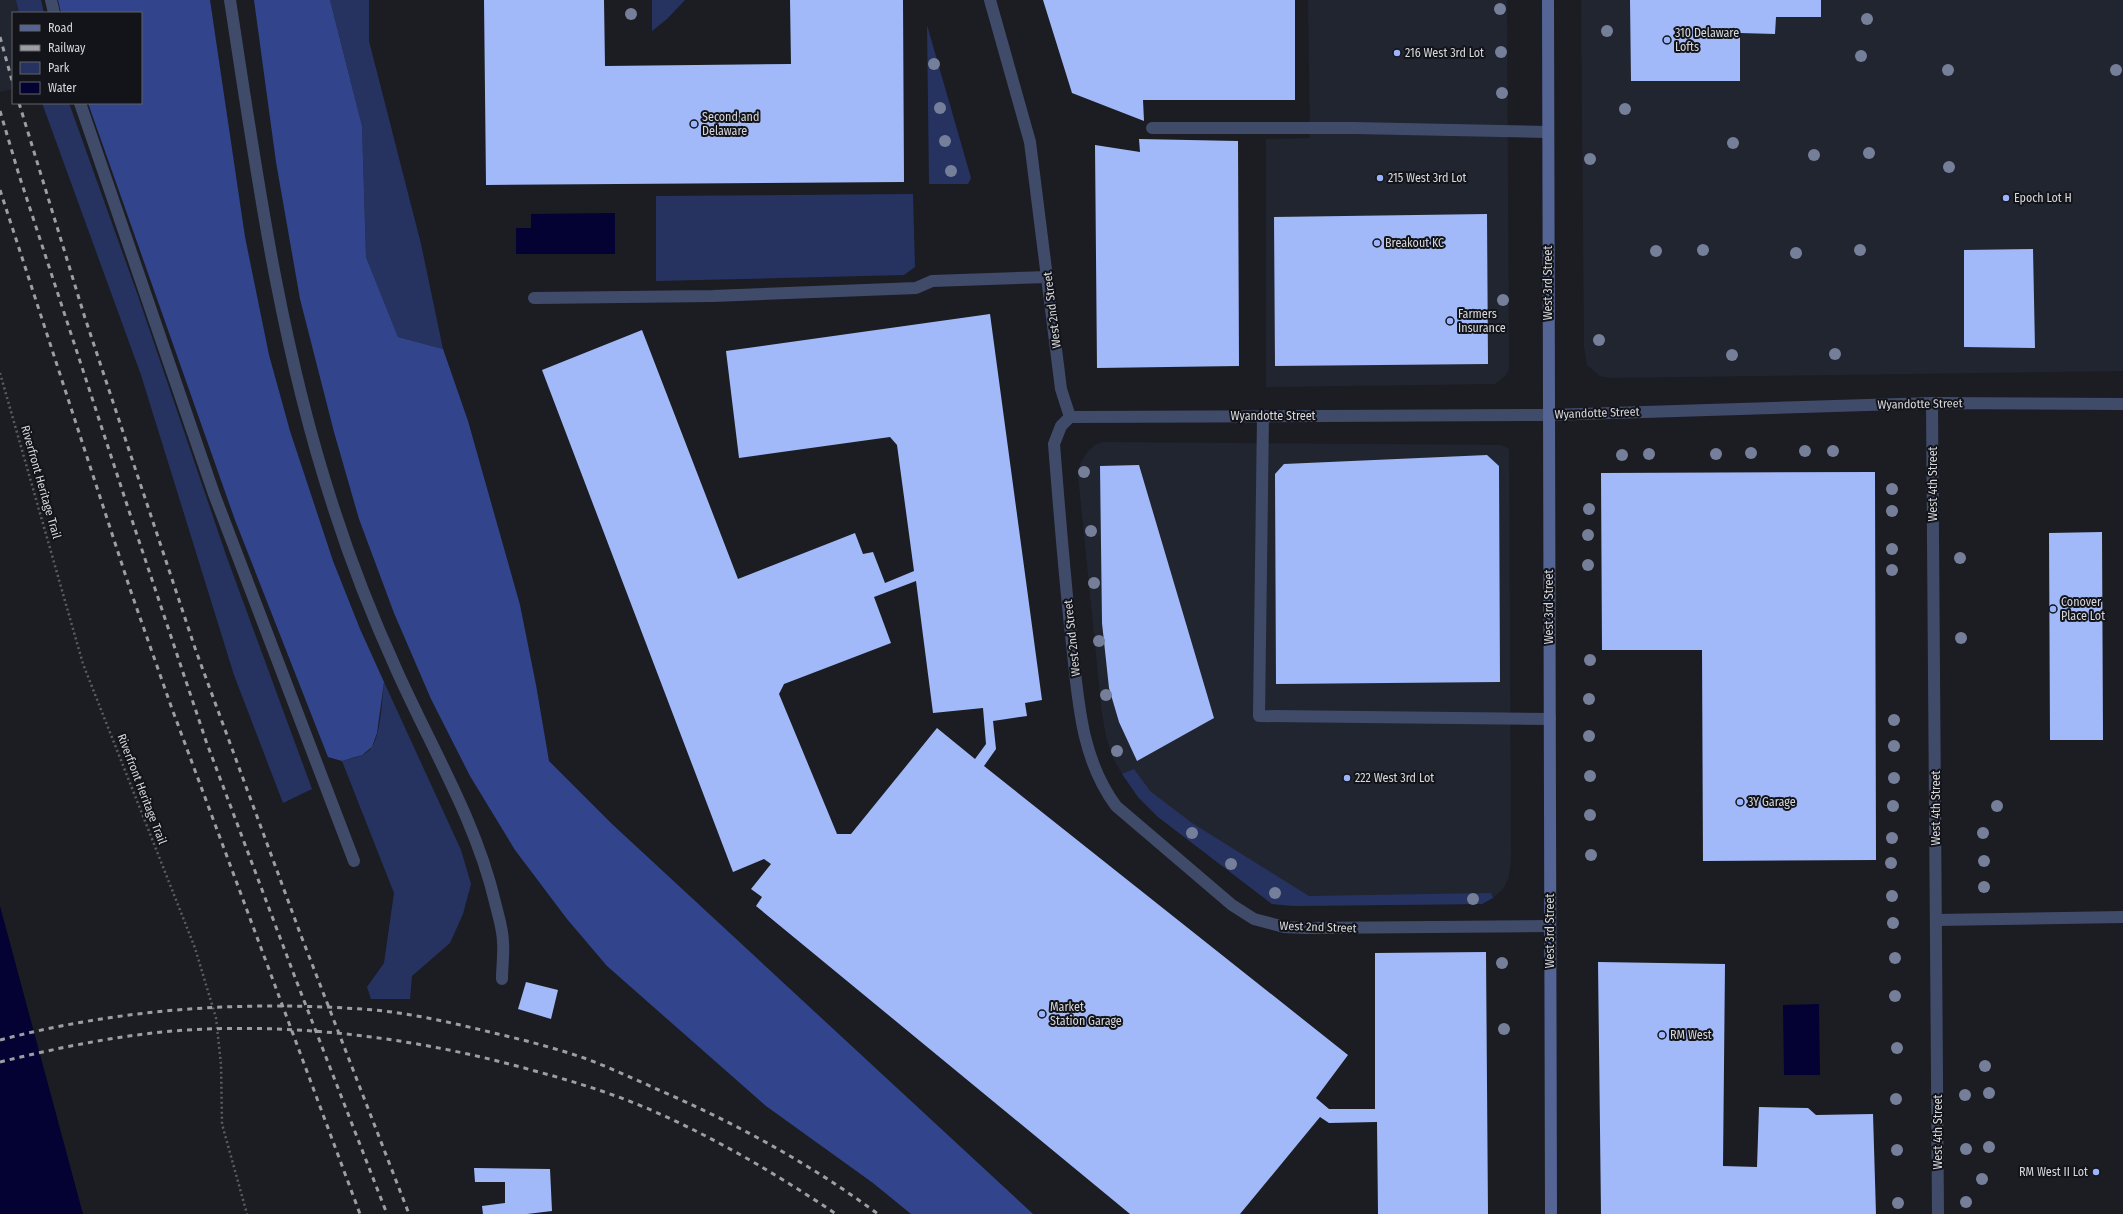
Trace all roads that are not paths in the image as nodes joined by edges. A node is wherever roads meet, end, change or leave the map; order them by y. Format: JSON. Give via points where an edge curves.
{"nodes":[{"id":1,"x":50,"y":0,"type":"edge"},
{"id":2,"x":230,"y":0,"type":"edge"},
{"id":3,"x":990,"y":0,"type":"edge"},
{"id":4,"x":1548,"y":0,"type":"edge"},
{"id":5,"x":54,"y":12,"type":"edge"},
{"id":6,"x":80,"y":104,"type":"edge"},
{"id":7,"x":1152,"y":128,"type":"dead end"},
{"id":8,"x":1548,"y":132,"type":"junction"},
{"id":9,"x":1048,"y":277,"type":"junction"},
{"id":10,"x":534,"y":298,"type":"dead end"},
{"id":11,"x":1932,"y":403,"type":"junction"},
{"id":12,"x":2123,"y":404,"type":"edge"},
{"id":13,"x":1548,"y":415,"type":"junction"},
{"id":14,"x":1263,"y":416,"type":"junction"},
{"id":15,"x":1070,"y":417,"type":"junction"},
{"id":16,"x":1550,"y":719,"type":"junction"},
{"id":17,"x":354,"y":861,"type":"dead end"},
{"id":18,"x":2123,"y":917,"type":"edge"},
{"id":19,"x":1936,"y":920,"type":"junction"},
{"id":20,"x":1550,"y":926,"type":"junction"},
{"id":21,"x":502,"y":978,"type":"dead end"},
{"id":22,"x":1551,"y":1214,"type":"edge"},
{"id":23,"x":1938,"y":1214,"type":"edge"}],
"edges":[{"from":1,"to":5,"type":"street"},
{"from":2,"to":21,"type":"street","via":[[283,323],[303,407],[361,589],[465,816],[490,880],[503,940]]},
{"from":3,"to":9,"type":"street","name":"West 2nd Street","via":[[1030,142]]},
{"from":4,"to":8,"type":"street","name":"West 3rd Street"},
{"from":6,"to":17,"type":"street","via":[[214,494]]},
{"from":7,"to":8,"type":"street","via":[[1354,128]]},
{"from":8,"to":13,"type":"street","name":"West 3rd Street"},
{"from":9,"to":10,"type":"street","via":[[932,281],[916,288],[713,296]]},
{"from":9,"to":15,"type":"street","name":"West 2nd Street","via":[[1061,389]]},
{"from":11,"to":12,"type":"street","name":"Wyandotte Street"},
{"from":11,"to":13,"type":"street","name":"Wyandotte Street"},
{"from":11,"to":19,"type":"street","name":"West 4th Street"},
{"from":13,"to":14,"type":"street","name":"Wyandotte Street"},
{"from":13,"to":16,"type":"street","name":"West 3rd Street"},
{"from":14,"to":15,"type":"street","name":"Wyandotte Street"},
{"from":14,"to":16,"type":"street","via":[[1259,716]]},
{"from":15,"to":20,"type":"street","name":"West 2nd Street","via":[[1061,426],[1054,444],[1066,589],[1082,731],[1095,772],[1116,806],[1232,904],[1254,919],[1269,924],[1306,928]]},
{"from":16,"to":20,"type":"street","name":"West 3rd Street"},
{"from":18,"to":19,"type":"street"},
{"from":19,"to":23,"type":"street","name":"West 4th Street"},
{"from":20,"to":22,"type":"street","name":"West 3rd Street"}]}
